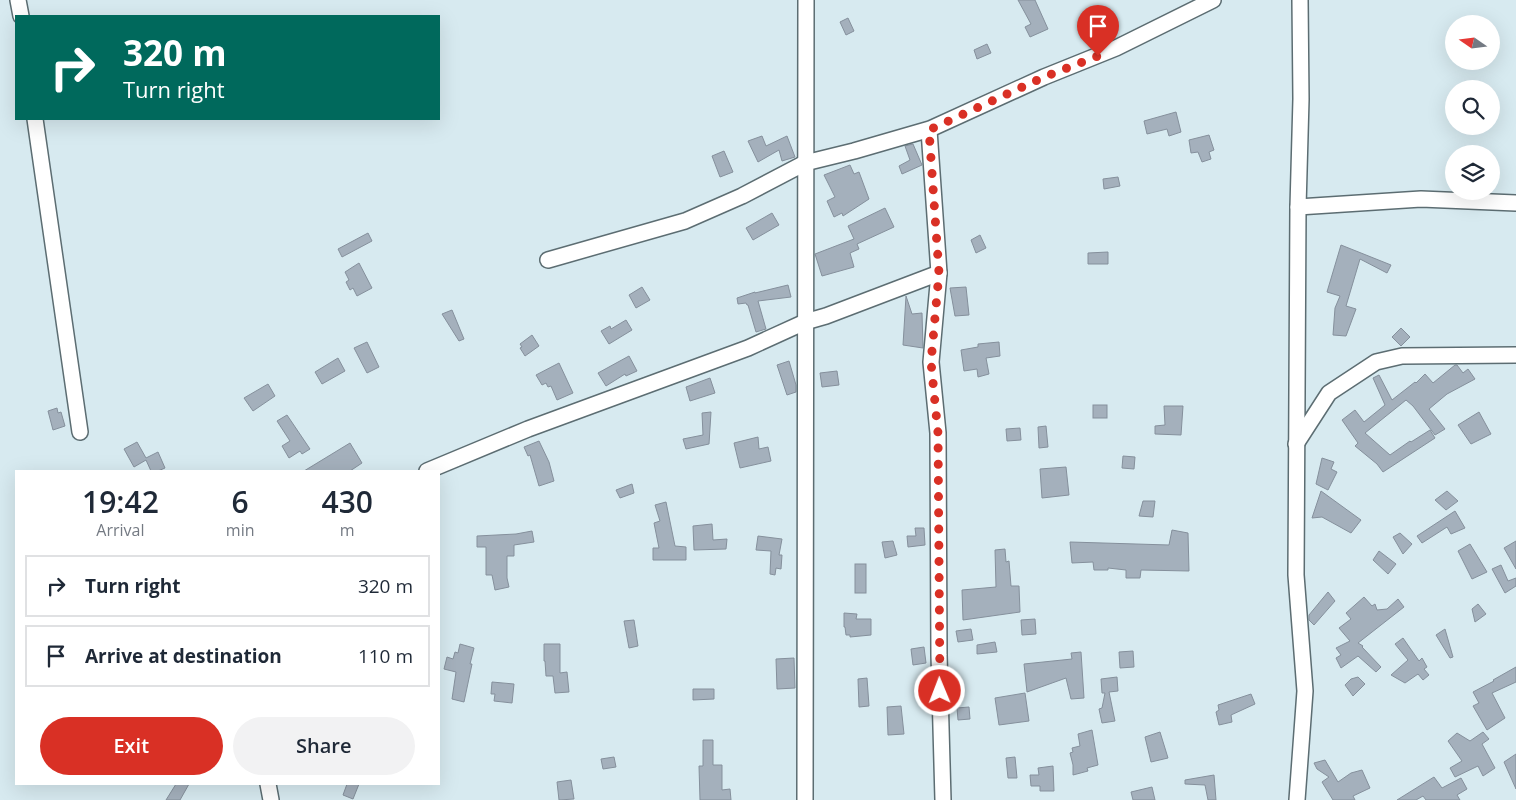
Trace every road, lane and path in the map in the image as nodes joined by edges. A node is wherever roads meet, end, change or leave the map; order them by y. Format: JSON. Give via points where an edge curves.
{"nodes":[{"id":1,"x":18,"y":0,"type":"edge"},
{"id":2,"x":806,"y":0,"type":"edge"},
{"id":3,"x":1213,"y":0,"type":"edge"},
{"id":4,"x":1300,"y":0,"type":"edge"},
{"id":5,"x":21,"y":15,"type":"edge"},
{"id":6,"x":35,"y":120,"type":"edge"},
{"id":7,"x":929,"y":130,"type":"junction"},
{"id":8,"x":804,"y":163,"type":"junction"},
{"id":9,"x":1516,"y":203,"type":"edge"},
{"id":10,"x":1298,"y":207,"type":"junction"},
{"id":11,"x":548,"y":260,"type":"dead end"},
{"id":12,"x":939,"y":273,"type":"junction"},
{"id":13,"x":805,"y":322,"type":"junction"},
{"id":14,"x":1516,"y":355,"type":"edge"},
{"id":15,"x":80,"y":432,"type":"dead end"},
{"id":16,"x":1296,"y":444,"type":"junction"},
{"id":17,"x":429,"y":470,"type":"edge"},
{"id":18,"x":268,"y":785,"type":"edge"},
{"id":19,"x":270,"y":800,"type":"edge"},
{"id":20,"x":805,"y":800,"type":"edge"},
{"id":21,"x":943,"y":800,"type":"edge"},
{"id":22,"x":1297,"y":800,"type":"edge"}],
"edges":[{"from":1,"to":5,"type":"street"},
{"from":2,"to":8,"type":"street"},
{"from":3,"to":7,"type":"street","via":[[1116,48]]},
{"from":4,"to":10,"type":"street"},
{"from":6,"to":15,"type":"street"},
{"from":7,"to":8,"type":"street"},
{"from":7,"to":12,"type":"street"},
{"from":8,"to":11,"type":"street","via":[[742,196],[685,221]]},
{"from":8,"to":13,"type":"street","via":[[807,219]]},
{"from":9,"to":10,"type":"street","via":[[1421,199]]},
{"from":10,"to":16,"type":"street"},
{"from":12,"to":13,"type":"street"},
{"from":12,"to":21,"type":"street","via":[[931,362],[938,433]]},
{"from":13,"to":17,"type":"street","via":[[748,348],[528,429]]},
{"from":13,"to":20,"type":"street"},
{"from":14,"to":16,"type":"street","via":[[1402,356],[1376,362],[1329,393]]},
{"from":16,"to":22,"type":"street","via":[[1296,575],[1305,691]]},
{"from":18,"to":19,"type":"street"}]}
